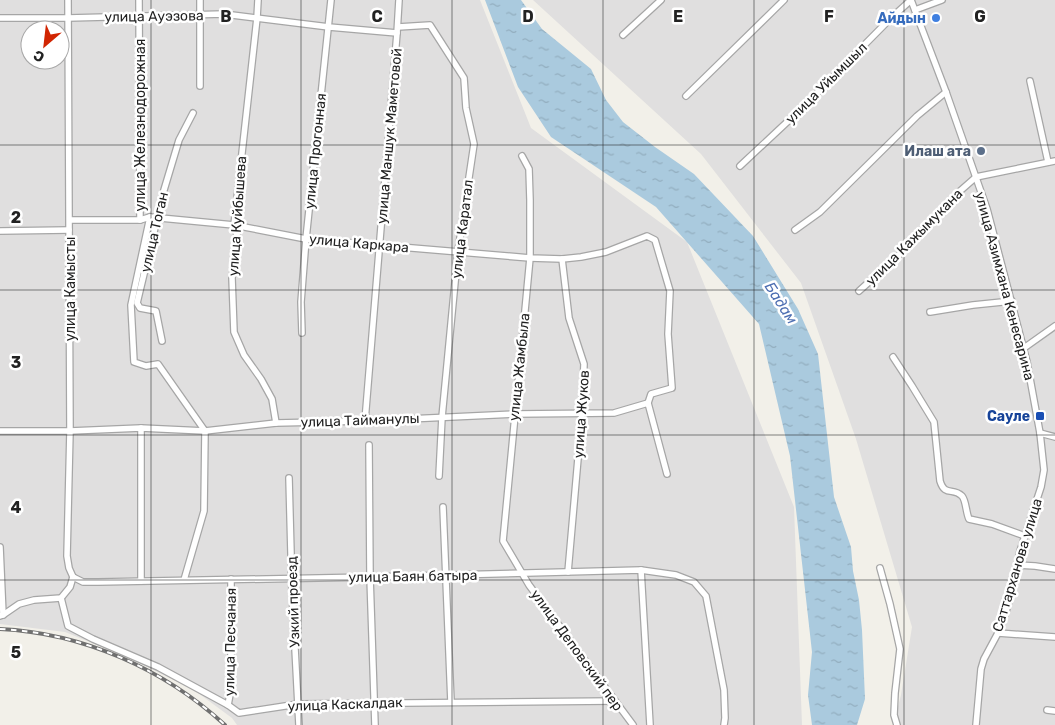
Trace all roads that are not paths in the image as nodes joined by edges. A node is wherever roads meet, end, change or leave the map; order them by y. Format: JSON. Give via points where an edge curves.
{"nodes":[{"id":1,"x":68,"y":0,"type":"edge"},
{"id":2,"x":140,"y":0,"type":"edge"},
{"id":3,"x":200,"y":0,"type":"edge"},
{"id":4,"x":258,"y":0,"type":"edge"},
{"id":5,"x":331,"y":0,"type":"edge"},
{"id":6,"x":399,"y":0,"type":"edge"},
{"id":7,"x":661,"y":0,"type":"edge"},
{"id":8,"x":784,"y":0,"type":"edge"},
{"id":9,"x":911,"y":0,"type":"edge"},
{"id":10,"x":942,"y":0,"type":"edge"},
{"id":11,"x":915,"y":10,"type":"junction"},
{"id":12,"x":200,"y":15,"type":"junction"},
{"id":13,"x":140,"y":16,"type":"junction"},
{"id":14,"x":0,"y":18,"type":"edge"},
{"id":15,"x":68,"y":18,"type":"junction"},
{"id":16,"x":257,"y":18,"type":"junction"},
{"id":17,"x":328,"y":27,"type":"junction"},
{"id":18,"x":398,"y":30,"type":"junction"},
{"id":19,"x":623,"y":35,"type":"dead end"},
{"id":20,"x":1030,"y":80,"type":"dead end"},
{"id":21,"x":200,"y":86,"type":"dead end"},
{"id":22,"x":946,"y":92,"type":"junction"},
{"id":23,"x":686,"y":96,"type":"dead end"},
{"id":24,"x":193,"y":113,"type":"dead end"},
{"id":25,"x":522,"y":156,"type":"dead end"},
{"id":26,"x":1055,"y":161,"type":"edge"},
{"id":27,"x":1048,"y":162,"type":"junction"},
{"id":28,"x":740,"y":166,"type":"dead end"},
{"id":29,"x":976,"y":177,"type":"junction"},
{"id":30,"x":150,"y":217,"type":"junction"},
{"id":31,"x":158,"y":218,"type":"junction"},
{"id":32,"x":70,"y":220,"type":"junction"},
{"id":33,"x":140,"y":220,"type":"junction"},
{"id":34,"x":234,"y":224,"type":"junction"},
{"id":35,"x":69,"y":230,"type":"junction"},
{"id":36,"x":795,"y":230,"type":"dead end"},
{"id":37,"x":0,"y":231,"type":"edge"},
{"id":38,"x":306,"y":239,"type":"junction"},
{"id":39,"x":380,"y":244,"type":"junction"},
{"id":40,"x":458,"y":251,"type":"junction"},
{"id":41,"x":530,"y":258,"type":"junction"},
{"id":42,"x":562,"y":259,"type":"junction"},
{"id":43,"x":859,"y":291,"type":"dead end"},
{"id":44,"x":1012,"y":302,"type":"junction"},
{"id":45,"x":930,"y":312,"type":"dead end"},
{"id":46,"x":1055,"y":326,"type":"edge"},
{"id":47,"x":302,"y":333,"type":"dead end"},
{"id":48,"x":162,"y":341,"type":"dead end"},
{"id":49,"x":1024,"y":348,"type":"junction"},
{"id":50,"x":893,"y":357,"type":"dead end"},
{"id":51,"x":648,"y":403,"type":"junction"},
{"id":52,"x":582,"y":413,"type":"junction"},
{"id":53,"x":515,"y":414,"type":"junction"},
{"id":54,"x":442,"y":418,"type":"junction"},
{"id":55,"x":366,"y":421,"type":"junction"},
{"id":56,"x":276,"y":423,"type":"junction"},
{"id":57,"x":141,"y":428,"type":"junction"},
{"id":58,"x":205,"y":430,"type":"junction"},
{"id":59,"x":0,"y":431,"type":"edge"},
{"id":60,"x":70,"y":431,"type":"junction"},
{"id":61,"x":1040,"y":433,"type":"junction"},
{"id":62,"x":1055,"y":437,"type":"edge"},
{"id":63,"x":368,"y":445,"type":"dead end"},
{"id":64,"x":667,"y":474,"type":"dead end"},
{"id":65,"x":439,"y":476,"type":"dead end"},
{"id":66,"x":289,"y":478,"type":"dead end"},
{"id":67,"x":443,"y":507,"type":"dead end"},
{"id":68,"x":1025,"y":536,"type":"junction"},
{"id":69,"x":0,"y":547,"type":"edge"},
{"id":70,"x":1017,"y":565,"type":"junction"},
{"id":71,"x":880,"y":568,"type":"dead end"},
{"id":72,"x":1055,"y":569,"type":"edge"},
{"id":73,"x":641,"y":570,"type":"junction"},
{"id":74,"x":568,"y":572,"type":"junction"},
{"id":75,"x":522,"y":574,"type":"junction"},
{"id":76,"x":446,"y":575,"type":"junction"},
{"id":77,"x":73,"y":577,"type":"junction"},
{"id":78,"x":370,"y":577,"type":"junction"},
{"id":79,"x":292,"y":578,"type":"junction"},
{"id":80,"x":231,"y":579,"type":"junction"},
{"id":81,"x":184,"y":580,"type":"junction"},
{"id":82,"x":141,"y":581,"type":"junction"},
{"id":83,"x":61,"y":598,"type":"junction"},
{"id":84,"x":2,"y":616,"type":"edge"},
{"id":85,"x":998,"y":633,"type":"junction"},
{"id":86,"x":1055,"y":637,"type":"edge"},
{"id":87,"x":614,"y":701,"type":"junction"},
{"id":88,"x":451,"y":702,"type":"junction"},
{"id":89,"x":374,"y":703,"type":"junction"},
{"id":90,"x":228,"y":704,"type":"junction"},
{"id":91,"x":298,"y":704,"type":"junction"},
{"id":92,"x":1047,"y":710,"type":"dead end"},
{"id":93,"x":1055,"y":711,"type":"edge"},
{"id":94,"x":299,"y":725,"type":"edge"},
{"id":95,"x":375,"y":725,"type":"edge"},
{"id":96,"x":632,"y":725,"type":"edge"},
{"id":97,"x":650,"y":725,"type":"edge"},
{"id":98,"x":724,"y":725,"type":"edge"},
{"id":99,"x":897,"y":725,"type":"edge"},
{"id":100,"x":976,"y":725,"type":"edge"}],
"edges":[{"from":1,"to":15,"type":"street","name":"улица Камысты"},
{"from":2,"to":13,"type":"street","name":"улица Железнодорожная"},
{"from":3,"to":12,"type":"street"},
{"from":4,"to":16,"type":"street","name":"улица Куйбышева"},
{"from":5,"to":17,"type":"street","name":"улица Прогонная"},
{"from":6,"to":18,"type":"street","name":"улица Маншук Маметовой"},
{"from":7,"to":19,"type":"street"},
{"from":8,"to":23,"type":"street"},
{"from":9,"to":11,"type":"street","name":"улица Азимхана Кенесарина"},
{"from":9,"to":28,"type":"street","name":"улица Уйымшыл"},
{"from":10,"to":11,"type":"street"},
{"from":11,"to":22,"type":"street","name":"улица Азимхана Кенесарина"},
{"from":12,"to":13,"type":"street","name":"улица Ауэзова"},
{"from":12,"to":16,"type":"street","name":"улица Ауэзова"},
{"from":12,"to":21,"type":"street"},
{"from":13,"to":15,"type":"street","name":"улица Ауэзова"},
{"from":13,"to":33,"type":"street","name":"улица Железнодорожная"},
{"from":14,"to":15,"type":"street","name":"улица Ауэзова"},
{"from":15,"to":32,"type":"street","name":"улица Камысты"},
{"from":16,"to":17,"type":"street","name":"улица Ауэзова"},
{"from":16,"to":34,"type":"street","name":"улица Куйбышева"},
{"from":17,"to":18,"type":"street","name":"улица Ауэзова"},
{"from":17,"to":38,"type":"street","name":"улица Прогонная"},
{"from":18,"to":39,"type":"street","name":"улица Маншук Маметовой"},
{"from":18,"to":40,"type":"street","name":"улица Каратал","via":[[430,25],[464,78],[466,108],[474,144]]},
{"from":20,"to":27,"type":"street"},
{"from":22,"to":29,"type":"street","name":"улица Азимхана Кенесарина"},
{"from":22,"to":36,"type":"street","via":[[917,116],[820,212]]},
{"from":24,"to":31,"type":"street","name":"улица Тоган","via":[[179,140]]},
{"from":25,"to":41,"type":"street","name":"улица Жамбыла","via":[[529,169]]},
{"from":26,"to":27,"type":"street"},
{"from":27,"to":29,"type":"street"},
{"from":29,"to":43,"type":"street","name":"улица Кажымукана"},
{"from":29,"to":44,"type":"street","name":"улица Азимхана Кенесарина","via":[[988,208]]},
{"from":30,"to":31,"type":"street","name":"улица Каркара"},
{"from":30,"to":33,"type":"street","name":"улица Каркара"},
{"from":30,"to":58,"type":"street","name":"улица Железнодорожная","via":[[131,305],[134,362],[146,366],[158,364]]},
{"from":31,"to":34,"type":"street","name":"улица Каркара"},
{"from":31,"to":48,"type":"street","name":"улица Тоган","via":[[137,303],[140,308],[156,311]]},
{"from":32,"to":33,"type":"street","name":"улица Каркара"},
{"from":32,"to":35,"type":"street","name":"улица Камысты"},
{"from":34,"to":38,"type":"street","name":"улица Каркара"},
{"from":34,"to":56,"type":"street","name":"улица Куйбышева","via":[[238,238],[232,278],[234,332],[244,355],[272,399]]},
{"from":35,"to":37,"type":"street"},
{"from":35,"to":60,"type":"street","name":"улица Камысты"},
{"from":38,"to":39,"type":"street","name":"улица Каркара"},
{"from":38,"to":47,"type":"street","name":"улица Прогонная"},
{"from":39,"to":40,"type":"street","name":"улица Каркара"},
{"from":39,"to":55,"type":"street","name":"улица Маншук Маметовой"},
{"from":40,"to":41,"type":"street","name":"улица Каркара"},
{"from":40,"to":54,"type":"street","name":"улица Каратал"},
{"from":41,"to":42,"type":"street","name":"улица Каркара"},
{"from":41,"to":53,"type":"street","name":"улица Жамбыла"},
{"from":42,"to":51,"type":"street","name":"улица Каркара","via":[[606,252],[647,236],[655,240],[670,291],[668,334],[672,388],[651,394]]},
{"from":42,"to":52,"type":"street","name":"улица Жуков","via":[[569,318],[584,364]]},
{"from":44,"to":45,"type":"street"},
{"from":44,"to":49,"type":"street","name":"улица Азимхана Кенесарина"},
{"from":46,"to":49,"type":"street"},
{"from":49,"to":61,"type":"street","name":"улица Азимхана Кенесарина"},
{"from":50,"to":68,"type":"street","via":[[934,422],[942,488],[961,494],[968,519]]},
{"from":51,"to":52,"type":"street","name":"улица Тайманулы","via":[[614,413]]},
{"from":51,"to":64,"type":"street"},
{"from":52,"to":53,"type":"street","name":"улица Тайманулы"},
{"from":52,"to":74,"type":"street","name":"улица Жуков"},
{"from":53,"to":54,"type":"street","name":"улица Тайманулы"},
{"from":53,"to":75,"type":"street","name":"улица Жамбыла","via":[[502,541]]},
{"from":54,"to":55,"type":"street","name":"улица Тайманулы"},
{"from":54,"to":65,"type":"street","name":"улица Каратал"},
{"from":55,"to":56,"type":"street","name":"улица Тайманулы"},
{"from":56,"to":58,"type":"street","name":"улица Тайманулы"},
{"from":57,"to":58,"type":"street","name":"улица Тайманулы"},
{"from":57,"to":60,"type":"street","name":"улица Тайманулы"},
{"from":57,"to":82,"type":"street"},
{"from":58,"to":81,"type":"street","via":[[204,511]]},
{"from":59,"to":60,"type":"street","name":"улица Тайманулы"},
{"from":60,"to":77,"type":"street","name":"улица Камысты","via":[[68,556]]},
{"from":61,"to":62,"type":"street"},
{"from":61,"to":68,"type":"street","name":"Саттарханова улица","via":[[1044,470],[1042,487]]},
{"from":63,"to":78,"type":"street"},
{"from":66,"to":79,"type":"street","name":"Узкий проезд"},
{"from":67,"to":76,"type":"street"},
{"from":68,"to":70,"type":"street","name":"Саттарханова улица"},
{"from":69,"to":84,"type":"street"},
{"from":70,"to":72,"type":"street"},
{"from":70,"to":85,"type":"street","name":"Саттарханова улица"},
{"from":71,"to":99,"type":"street","via":[[900,649],[894,715]]},
{"from":73,"to":74,"type":"street","name":"улица Баян батыра"},
{"from":73,"to":97,"type":"street"},
{"from":73,"to":98,"type":"street","name":"улица Баян батыра","via":[[676,575],[694,582],[706,596],[724,690]]},
{"from":74,"to":75,"type":"street","name":"улица Баян батыра"},
{"from":75,"to":76,"type":"street","name":"улица Баян батыра"},
{"from":75,"to":87,"type":"street","name":"улица Деповский пер"},
{"from":76,"to":78,"type":"street","name":"улица Баян батыра"},
{"from":76,"to":88,"type":"street"},
{"from":77,"to":82,"type":"street","name":"улица Баян батыра","via":[[83,582]]},
{"from":77,"to":83,"type":"street","via":[[70,588]]},
{"from":78,"to":79,"type":"street","name":"улица Баян батыра"},
{"from":78,"to":89,"type":"street"},
{"from":79,"to":80,"type":"street","name":"улица Баян батыра"},
{"from":79,"to":91,"type":"street","name":"Узкий проезд"},
{"from":80,"to":81,"type":"street","name":"улица Баян батыра"},
{"from":80,"to":90,"type":"street","name":"улица Песчаная","via":[[231,689]]},
{"from":81,"to":82,"type":"street","name":"улица Баян батыра"},
{"from":83,"to":84,"type":"street","via":[[20,604]]},
{"from":83,"to":90,"type":"street","name":"улица Каскалдак","via":[[68,626],[158,667]]},
{"from":85,"to":86,"type":"street"},
{"from":85,"to":100,"type":"street","name":"Саттарханова улица","via":[[982,669]]},
{"from":87,"to":88,"type":"street","name":"улица Каскалдак"},
{"from":87,"to":96,"type":"street","name":"улица Деповский пер"},
{"from":88,"to":89,"type":"street","name":"улица Каскалдак"},
{"from":89,"to":91,"type":"street","name":"улица Каскалдак"},
{"from":89,"to":95,"type":"street"},
{"from":90,"to":91,"type":"street","name":"улица Каскалдак","via":[[239,713]]},
{"from":91,"to":94,"type":"street","name":"Узкий проезд"},
{"from":92,"to":93,"type":"street"}]}
